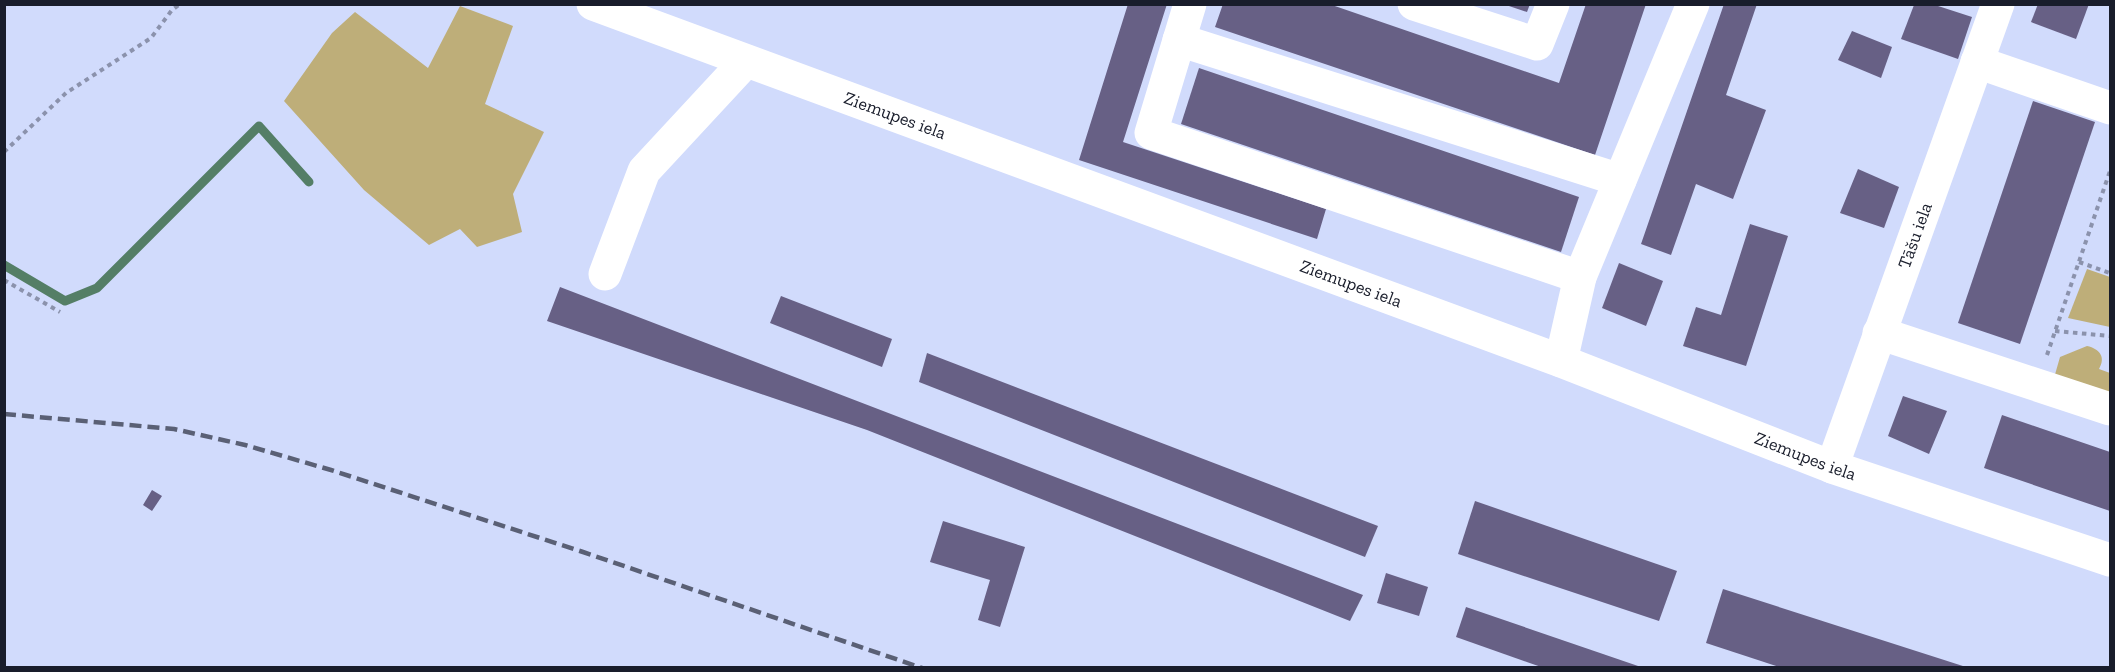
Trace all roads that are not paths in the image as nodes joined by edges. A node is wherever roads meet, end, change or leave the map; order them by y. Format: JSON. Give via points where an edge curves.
{"nodes":[{"id":1,"x":593,"y":4,"type":"edge"},
{"id":2,"x":1190,"y":4,"type":"edge"},
{"id":3,"x":1414,"y":4,"type":"edge"},
{"id":4,"x":1553,"y":4,"type":"edge"},
{"id":5,"x":1693,"y":4,"type":"edge"},
{"id":6,"x":1998,"y":4,"type":"edge"},
{"id":7,"x":1179,"y":40,"type":"junction"},
{"id":8,"x":746,"y":61,"type":"junction"},
{"id":9,"x":1977,"y":62,"type":"junction"},
{"id":10,"x":2110,"y":108,"type":"edge"},
{"id":11,"x":1620,"y":180,"type":"junction"},
{"id":12,"x":605,"y":274,"type":"dead end"},
{"id":13,"x":1580,"y":278,"type":"junction"},
{"id":14,"x":1879,"y":333,"type":"junction"},
{"id":15,"x":1562,"y":361,"type":"junction"},
{"id":16,"x":2110,"y":409,"type":"edge"},
{"id":17,"x":1832,"y":467,"type":"junction"},
{"id":18,"x":2110,"y":560,"type":"edge"}],
"edges":[{"from":1,"to":8,"type":"street","name":"Ziemupes iela"},
{"from":2,"to":7,"type":"street"},
{"from":3,"to":4,"type":"street","via":[[1537,44]]},
{"from":5,"to":11,"type":"street"},
{"from":6,"to":9,"type":"street","name":"Tāšu iela"},
{"from":7,"to":11,"type":"street"},
{"from":7,"to":13,"type":"street","via":[[1151,133]]},
{"from":8,"to":12,"type":"street","via":[[644,171]]},
{"from":8,"to":15,"type":"street","name":"Ziemupes iela"},
{"from":9,"to":10,"type":"street"},
{"from":9,"to":14,"type":"street","name":"Tāšu iela"},
{"from":11,"to":13,"type":"street"},
{"from":13,"to":15,"type":"street"},
{"from":14,"to":16,"type":"street"},
{"from":14,"to":17,"type":"street","name":"Tāšu iela"},
{"from":15,"to":17,"type":"street","name":"Ziemupes iela"},
{"from":17,"to":18,"type":"street","name":"Ziemupes iela"}]}
